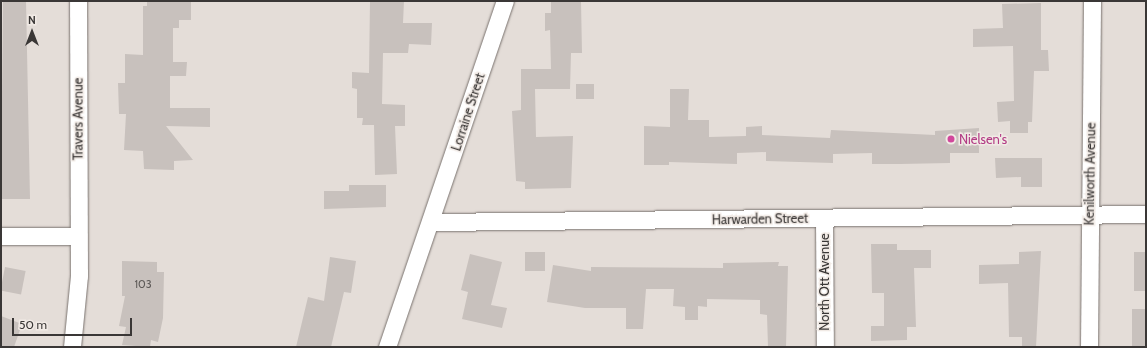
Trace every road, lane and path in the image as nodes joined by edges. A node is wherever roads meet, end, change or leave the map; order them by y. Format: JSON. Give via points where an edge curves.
{"nodes":[{"id":1,"x":78,"y":1,"type":"edge"},
{"id":2,"x":505,"y":1,"type":"edge"},
{"id":3,"x":1092,"y":1,"type":"edge"},
{"id":4,"x":1146,"y":214,"type":"edge"},
{"id":5,"x":1089,"y":215,"type":"junction"},
{"id":6,"x":824,"y":218,"type":"junction"},
{"id":7,"x":431,"y":222,"type":"junction"},
{"id":8,"x":1,"y":236,"type":"edge"},
{"id":9,"x":78,"y":236,"type":"junction"},
{"id":10,"x":72,"y":347,"type":"edge"},
{"id":11,"x":387,"y":347,"type":"edge"},
{"id":12,"x":825,"y":347,"type":"edge"},
{"id":13,"x":1089,"y":347,"type":"edge"}],
"edges":[{"from":1,"to":9,"type":"street","name":"Travers Avenue"},
{"from":2,"to":7,"type":"street","name":"Lorraine Street"},
{"from":3,"to":5,"type":"street","name":"Kenilworth Avenue"},
{"from":4,"to":5,"type":"street","name":"Harwarden Street"},
{"from":5,"to":6,"type":"street","name":"Harwarden Street"},
{"from":5,"to":13,"type":"street","name":"Kenilworth Avenue"},
{"from":6,"to":7,"type":"street","name":"Harwarden Street"},
{"from":6,"to":12,"type":"street","name":"North Ott Avenue"},
{"from":7,"to":11,"type":"street","name":"Lorraine Street"},
{"from":8,"to":9,"type":"street"},
{"from":9,"to":10,"type":"street","name":"Travers Avenue","via":[[79,276]]}]}
